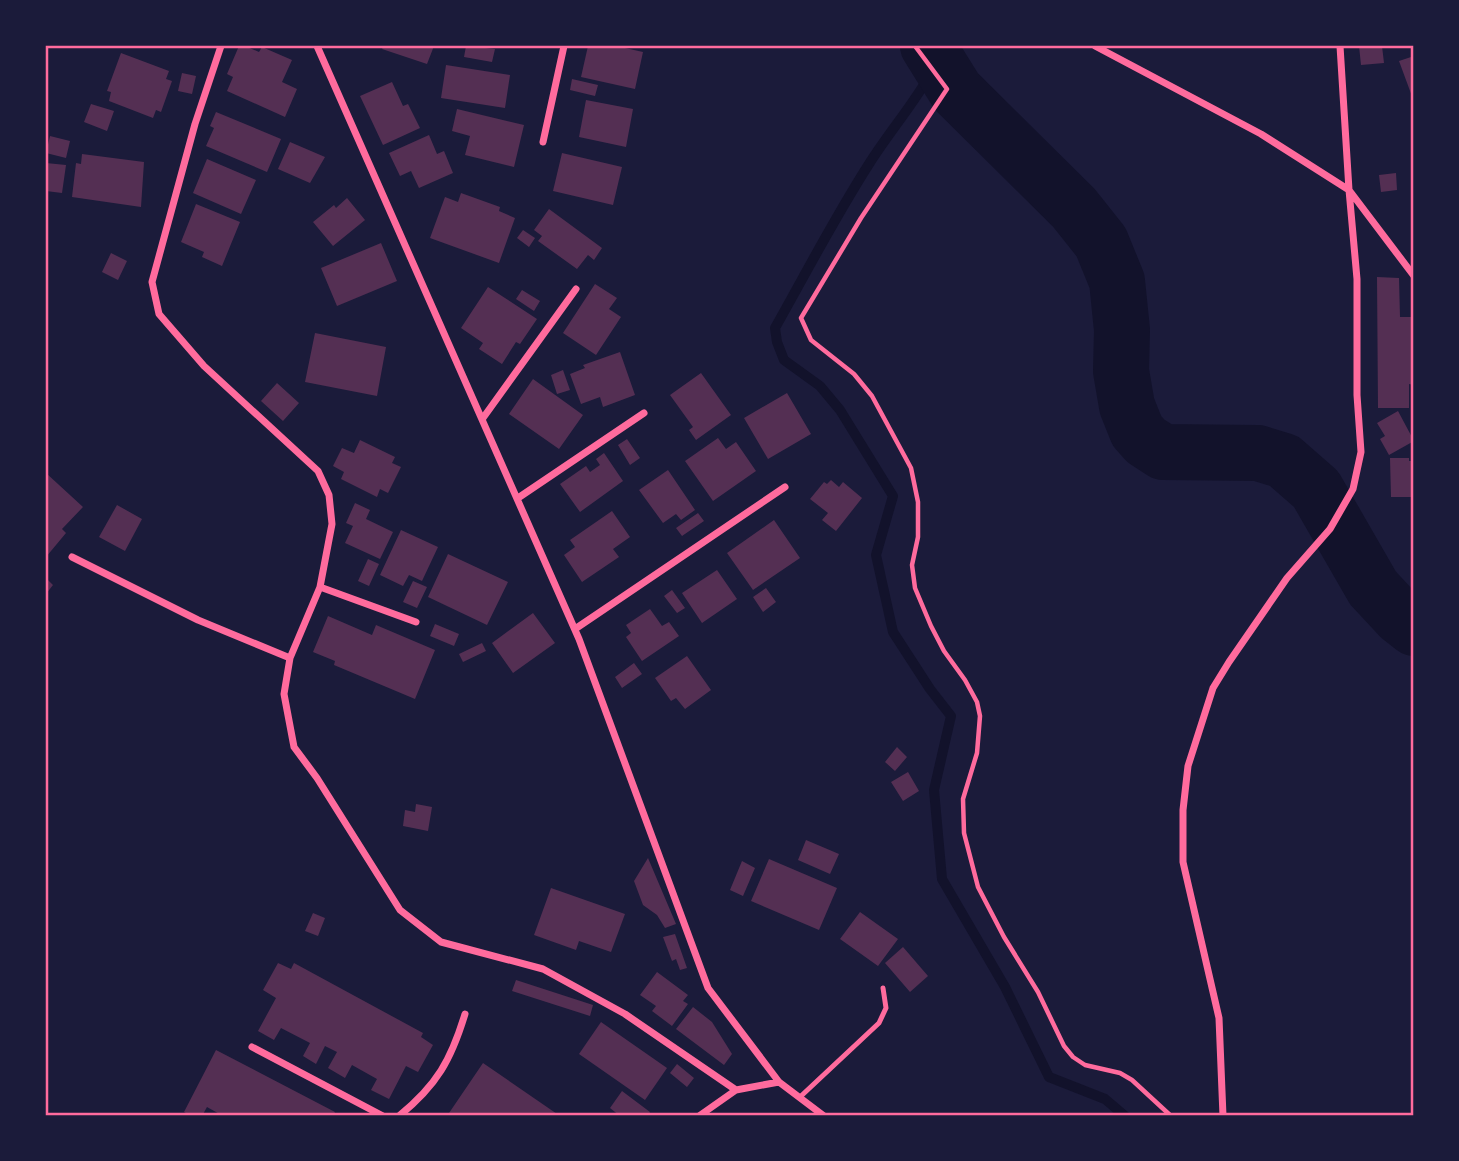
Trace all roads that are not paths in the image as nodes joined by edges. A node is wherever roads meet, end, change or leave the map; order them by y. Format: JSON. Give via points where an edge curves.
{"nodes":[{"id":1,"x":221,"y":46,"type":"edge"},
{"id":2,"x":317,"y":46,"type":"edge"},
{"id":3,"x":564,"y":46,"type":"edge"},
{"id":4,"x":1095,"y":46,"type":"edge"},
{"id":5,"x":1340,"y":46,"type":"edge"},
{"id":6,"x":543,"y":142,"type":"dead end"},
{"id":7,"x":1349,"y":190,"type":"junction"},
{"id":8,"x":1413,"y":276,"type":"edge"},
{"id":9,"x":576,"y":289,"type":"dead end"},
{"id":10,"x":644,"y":413,"type":"dead end"},
{"id":11,"x":483,"y":418,"type":"junction"},
{"id":12,"x":785,"y":487,"type":"dead end"},
{"id":13,"x":518,"y":498,"type":"junction"},
{"id":14,"x":72,"y":557,"type":"dead end"},
{"id":15,"x":320,"y":587,"type":"junction"},
{"id":16,"x":416,"y":622,"type":"dead end"},
{"id":17,"x":575,"y":629,"type":"junction"},
{"id":18,"x":290,"y":658,"type":"junction"},
{"id":19,"x":883,"y":988,"type":"dead end"},
{"id":20,"x":465,"y":1014,"type":"dead end"},
{"id":21,"x":252,"y":1047,"type":"dead end"},
{"id":22,"x":779,"y":1082,"type":"junction"},
{"id":23,"x":736,"y":1090,"type":"junction"},
{"id":24,"x":800,"y":1097,"type":"junction"},
{"id":25,"x":404,"y":1114,"type":"edge"},
{"id":26,"x":383,"y":1115,"type":"edge"},
{"id":27,"x":699,"y":1115,"type":"edge"},
{"id":28,"x":824,"y":1115,"type":"edge"},
{"id":29,"x":1223,"y":1115,"type":"edge"}],
"edges":[{"from":1,"to":15,"type":"street","via":[[152,282],[159,314],[204,366],[318,471],[329,495],[332,524]]},
{"from":2,"to":11,"type":"street"},
{"from":3,"to":6,"type":"street"},
{"from":4,"to":7,"type":"street","via":[[1261,134]]},
{"from":5,"to":7,"type":"street"},
{"from":7,"to":8,"type":"street"},
{"from":7,"to":29,"type":"street","via":[[1357,279],[1361,452],[1353,489],[1330,529],[1287,579],[1229,662],[1209,698],[1188,766],[1183,862],[1219,1018]]},
{"from":9,"to":11,"type":"street"},
{"from":10,"to":13,"type":"street"},
{"from":11,"to":13,"type":"street"},
{"from":12,"to":17,"type":"street"},
{"from":13,"to":17,"type":"street"},
{"from":14,"to":18,"type":"street","via":[[198,620]]},
{"from":15,"to":16,"type":"street"},
{"from":15,"to":18,"type":"street"},
{"from":17,"to":22,"type":"street","via":[[708,988]]},
{"from":18,"to":23,"type":"street","via":[[284,694],[294,747],[400,910],[441,942],[543,969],[625,1014]]},
{"from":19,"to":24,"type":"lane","via":[[886,1008],[879,1023]]},
{"from":20,"to":25,"type":"street","via":[[441,1072]]},
{"from":21,"to":26,"type":"street"},
{"from":22,"to":23,"type":"street"},
{"from":22,"to":24,"type":"street"},
{"from":23,"to":27,"type":"street"},
{"from":24,"to":28,"type":"street"}]}
